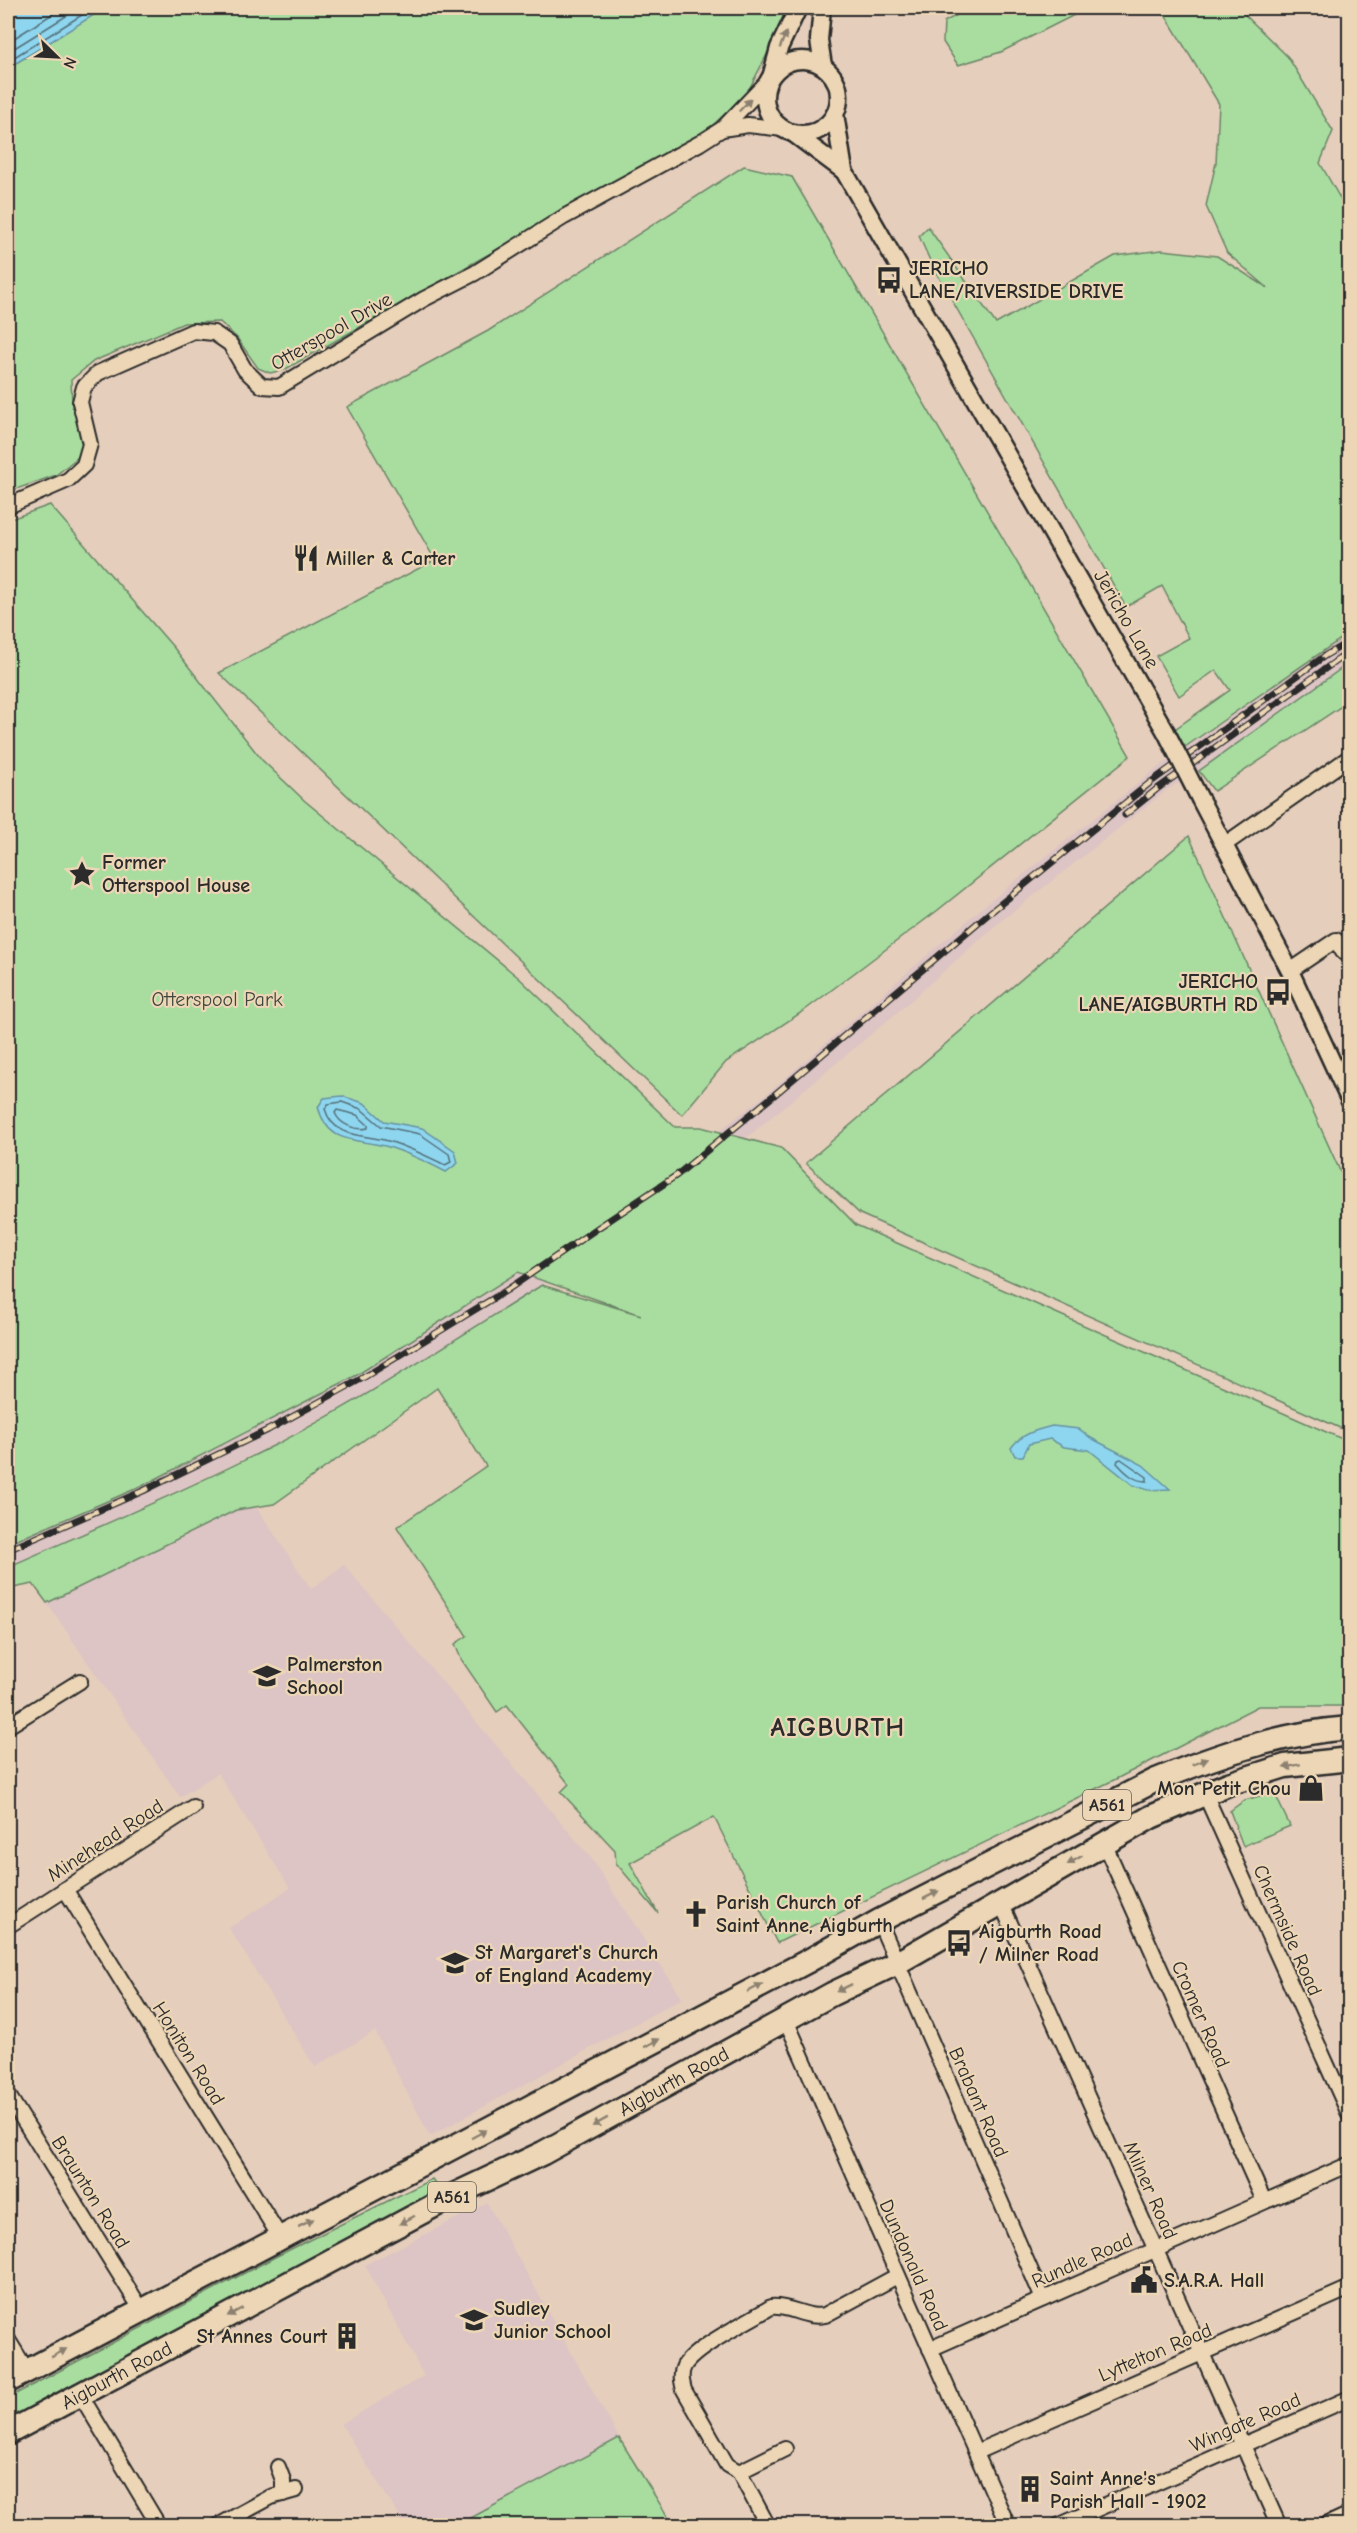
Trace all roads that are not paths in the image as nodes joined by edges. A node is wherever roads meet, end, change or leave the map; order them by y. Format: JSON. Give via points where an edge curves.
{"nodes":[{"id":1,"x":798,"y":8,"type":"edge"},
{"id":2,"x":822,"y":8,"type":"edge"},
{"id":3,"x":823,"y":66,"type":"junction"},
{"id":4,"x":770,"y":78,"type":"junction"},
{"id":5,"x":835,"y":114,"type":"junction"},
{"id":6,"x":722,"y":129,"type":"junction"},
{"id":7,"x":788,"y":131,"type":"junction"},
{"id":8,"x":843,"y":171,"type":"junction"},
{"id":9,"x":8,"y":506,"type":"edge"},
{"id":10,"x":1350,"y":757,"type":"edge"},
{"id":11,"x":1224,"y":845,"type":"junction"},
{"id":12,"x":1337,"y":940,"type":"dead end"},
{"id":13,"x":1290,"y":971,"type":"junction"},
{"id":14,"x":1350,"y":1101,"type":"edge"},
{"id":15,"x":80,"y":1681,"type":"dead end"},
{"id":16,"x":8,"y":1726,"type":"edge"},
{"id":17,"x":1350,"y":1728,"type":"edge"},
{"id":18,"x":1347,"y":1759,"type":"edge"},
{"id":19,"x":1205,"y":1794,"type":"junction"},
{"id":20,"x":194,"y":1806,"type":"dead end"},
{"id":21,"x":1104,"y":1843,"type":"junction"},
{"id":22,"x":65,"y":1889,"type":"junction"},
{"id":23,"x":1001,"y":1903,"type":"junction"},
{"id":24,"x":9,"y":1920,"type":"edge"},
{"id":25,"x":879,"y":1921,"type":"junction"},
{"id":26,"x":897,"y":1963,"type":"junction"},
{"id":27,"x":786,"y":2020,"type":"junction"},
{"id":28,"x":8,"y":2096,"type":"edge"},
{"id":29,"x":1350,"y":2116,"type":"edge"},
{"id":30,"x":1350,"y":2164,"type":"edge"},
{"id":31,"x":1264,"y":2201,"type":"junction"},
{"id":32,"x":280,"y":2236,"type":"junction"},
{"id":33,"x":1155,"y":2249,"type":"junction"},
{"id":34,"x":897,"y":2276,"type":"junction"},
{"id":35,"x":1350,"y":2288,"type":"edge"},
{"id":36,"x":1043,"y":2299,"type":"junction"},
{"id":37,"x":141,"y":2309,"type":"junction"},
{"id":38,"x":8,"y":2340,"type":"edge"},
{"id":39,"x":930,"y":2349,"type":"junction"},
{"id":40,"x":1202,"y":2353,"type":"junction"},
{"id":41,"x":17,"y":2376,"type":"edge"},
{"id":42,"x":80,"y":2394,"type":"junction"},
{"id":43,"x":1350,"y":2398,"type":"edge"},
{"id":44,"x":8,"y":2433,"type":"edge"},
{"id":45,"x":1244,"y":2445,"type":"junction"},
{"id":46,"x":785,"y":2449,"type":"dead end"},
{"id":47,"x":976,"y":2452,"type":"junction"},
{"id":48,"x":278,"y":2468,"type":"dead end"},
{"id":49,"x":739,"y":2472,"type":"junction"},
{"id":50,"x":1350,"y":2514,"type":"edge"},
{"id":51,"x":159,"y":2526,"type":"edge"},
{"id":52,"x":218,"y":2526,"type":"edge"},
{"id":53,"x":768,"y":2526,"type":"edge"},
{"id":54,"x":1008,"y":2526,"type":"edge"},
{"id":55,"x":1058,"y":2526,"type":"edge"},
{"id":56,"x":1279,"y":2526,"type":"edge"},
{"id":57,"x":1324,"y":2526,"type":"edge"}],
"edges":[{"from":4,"to":1,"type":"street","one_way":true},
{"from":2,"to":3,"type":"street","via":[[819,40]]},
{"from":3,"to":4,"type":"street","via":[[801,59],[780,66]]},
{"from":3,"to":5,"type":"street","via":[[838,85]]},
{"from":6,"to":4,"type":"street","name":"Otterspool Drive","one_way":true},
{"from":4,"to":7,"type":"street","via":[[765,91],[768,113]]},
{"from":5,"to":7,"type":"street","via":[[817,131]]},
{"from":5,"to":8,"type":"street","name":"Jericho Lane"},
{"from":6,"to":7,"type":"street","name":"Otterspool Drive","via":[[758,126]]},
{"from":6,"to":9,"type":"street","name":"Otterspool Drive","via":[[564,217],[279,387],[262,386],[246,370],[230,344],[214,333],[193,332],[98,373],[84,387],[80,402],[90,444],[84,465],[68,480]]},
{"from":7,"to":8,"type":"street","name":"Jericho Lane"},
{"from":8,"to":11,"type":"street","name":"Jericho Lane","bridge":true,"via":[[1166,732]]},
{"from":10,"to":11,"type":"street"},
{"from":11,"to":13,"type":"street","name":"Jericho Lane"},
{"from":12,"to":13,"type":"street"},
{"from":13,"to":14,"type":"street","name":"Jericho Lane"},
{"from":15,"to":16,"type":"street"},
{"from":25,"to":17,"type":"highway","number":"A561","one_way":true,"via":[[1154,1781],[1201,1761],[1291,1735]]},
{"from":18,"to":19,"type":"highway","name":"Aigburth Road","number":"A561","one_way":true,"via":[[1285,1766]]},
{"from":19,"to":21,"type":"highway","name":"Aigburth Road","number":"A561","via":[[1150,1817]]},
{"from":19,"to":29,"type":"street","name":"Chermside Road"},
{"from":20,"to":22,"type":"street","name":"Minehead Road"},
{"from":21,"to":23,"type":"highway","name":"Aigburth Road","number":"A561","one_way":true},
{"from":21,"to":31,"type":"street","name":"Cromer Road"},
{"from":22,"to":24,"type":"street","name":"Minehead Road"},
{"from":22,"to":32,"type":"street","name":"Honiton Road"},
{"from":23,"to":26,"type":"highway","name":"Aigburth Road","number":"A561"},
{"from":23,"to":33,"type":"street","name":"Milner Road"},
{"from":25,"to":26,"type":"street","name":"Brabant Road"},
{"from":32,"to":25,"type":"highway","number":"A561","one_way":true},
{"from":26,"to":27,"type":"highway","name":"Aigburth Road","number":"A561","one_way":true},
{"from":26,"to":36,"type":"street","name":"Brabant Road"},
{"from":27,"to":34,"type":"street","name":"Dundonald Road"},
{"from":27,"to":42,"type":"highway","name":"Aigburth Road","number":"A561","one_way":true,"via":[[543,2153],[456,2194]]},
{"from":28,"to":37,"type":"street","name":"Braunton Road"},
{"from":30,"to":31,"type":"street","name":"Rundle Road"},
{"from":31,"to":33,"type":"street","name":"Rundle Road"},
{"from":32,"to":37,"type":"highway","number":"A561"},
{"from":33,"to":36,"type":"street","name":"Rundle Road"},
{"from":33,"to":40,"type":"street","name":"Milner Road"},
{"from":34,"to":39,"type":"street","name":"Dundonald Road"},
{"from":34,"to":49,"type":"street","via":[[825,2315],[816,2317],[782,2306],[771,2307],[692,2355],[683,2368],[684,2390],[727,2465]]},
{"from":35,"to":40,"type":"street","name":"Lyttelton Road"},
{"from":36,"to":39,"type":"street","name":"Rundle Road"},
{"from":41,"to":37,"type":"highway","number":"A561","one_way":true},
{"from":38,"to":41,"type":"street"},
{"from":39,"to":47,"type":"street","name":"Dundonald Road"},
{"from":40,"to":45,"type":"street","name":"Milner Road"},
{"from":40,"to":47,"type":"street","name":"Lyttelton Road"},
{"from":42,"to":44,"type":"highway","name":"Aigburth Road","number":"A561"},
{"from":42,"to":51,"type":"street"},
{"from":43,"to":45,"type":"street","name":"Wingate Road"},
{"from":45,"to":55,"type":"street","name":"Wingate Road"},
{"from":45,"to":56,"type":"street","name":"Milner Road"},
{"from":46,"to":49,"type":"street"},
{"from":47,"to":54,"type":"street","name":"Dundonald Road"},
{"from":48,"to":52,"type":"street","via":[[290,2492],[271,2497]]},
{"from":49,"to":53,"type":"street"},
{"from":50,"to":57,"type":"street"}]}
